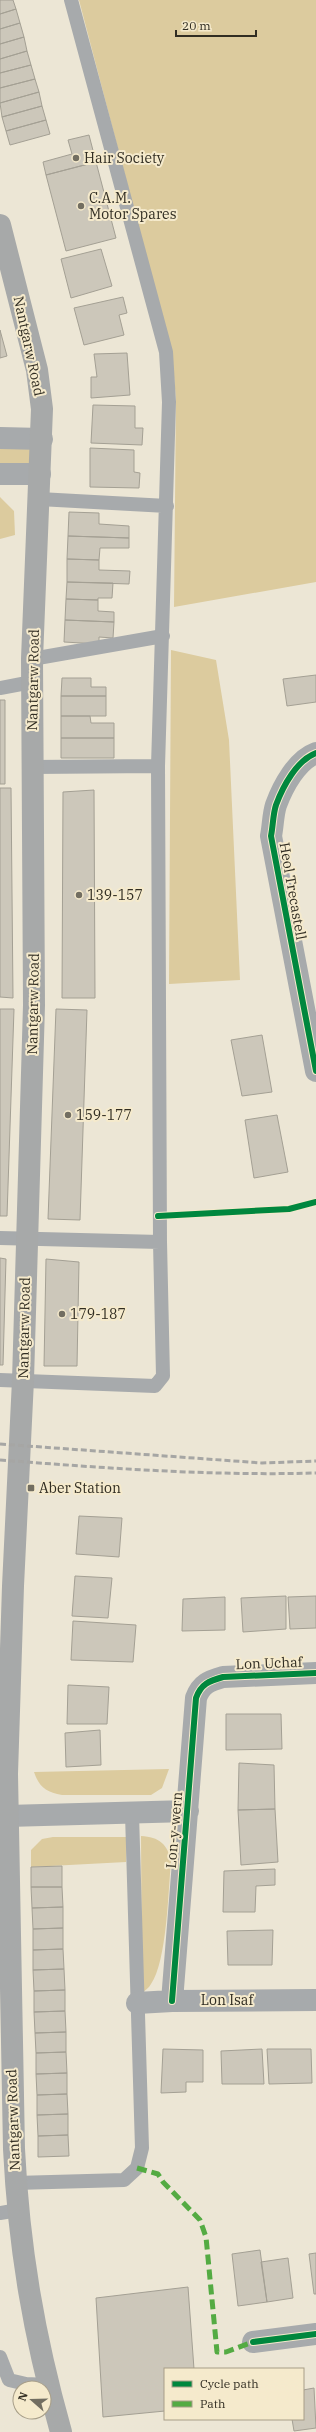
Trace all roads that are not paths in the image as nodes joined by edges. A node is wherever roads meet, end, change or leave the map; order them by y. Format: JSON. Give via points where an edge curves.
{"nodes":[{"id":1,"x":72,"y":0,"type":"edge"},
{"id":2,"x":0,"y":225,"type":"edge"},
{"id":3,"x":0,"y":438,"type":"edge"},
{"id":4,"x":42,"y":439,"type":"junction"},
{"id":5,"x":0,"y":474,"type":"edge"},
{"id":6,"x":40,"y":474,"type":"junction"},
{"id":7,"x":39,"y":499,"type":"junction"},
{"id":8,"x":167,"y":506,"type":"junction"},
{"id":9,"x":163,"y":636,"type":"junction"},
{"id":10,"x":32,"y":659,"type":"junction"},
{"id":11,"x":32,"y":682,"type":"junction"},
{"id":12,"x":0,"y":688,"type":"edge"},
{"id":13,"x":316,"y":753,"type":"edge"},
{"id":14,"x":32,"y":766,"type":"junction"},
{"id":15,"x":158,"y":766,"type":"junction"},
{"id":16,"x":316,"y":1070,"type":"edge"},
{"id":17,"x":0,"y":1238,"type":"edge"},
{"id":18,"x":26,"y":1238,"type":"junction"},
{"id":19,"x":160,"y":1242,"type":"junction"},
{"id":20,"x":0,"y":1380,"type":"edge"},
{"id":21,"x":23,"y":1380,"type":"junction"},
{"id":22,"x":6,"y":1629,"type":"edge"},
{"id":23,"x":316,"y":1673,"type":"edge"},
{"id":24,"x":223,"y":1677,"type":"joint"},
{"id":25,"x":2,"y":1775,"type":"edge"},
{"id":26,"x":188,"y":1811,"type":"junction"},
{"id":27,"x":132,"y":1814,"type":"junction"},
{"id":28,"x":7,"y":1816,"type":"junction"},
{"id":29,"x":172,"y":2000,"type":"junction"},
{"id":30,"x":316,"y":2000,"type":"edge"},
{"id":31,"x":137,"y":2003,"type":"junction"},
{"id":32,"x":7,"y":2150,"type":"edge"},
{"id":33,"x":15,"y":2183,"type":"junction"},
{"id":34,"x":9,"y":2212,"type":"edge"},
{"id":35,"x":316,"y":2334,"type":"edge"},
{"id":36,"x":253,"y":2342,"type":"dead end"},
{"id":37,"x":0,"y":2357,"type":"edge"},
{"id":38,"x":47,"y":2380,"type":"edge"},
{"id":39,"x":12,"y":2381,"type":"edge"},
{"id":40,"x":52,"y":2399,"type":"edge"},
{"id":41,"x":61,"y":2432,"type":"edge"}],
"edges":[{"from":1,"to":8,"type":"lane","via":[[166,352],[169,402]]},
{"from":2,"to":4,"type":"main road","name":"Nantgarw Road","via":[[37,370],[42,409]]},
{"from":3,"to":4,"type":"street"},
{"from":4,"to":6,"type":"main road","name":"Nantgarw Road"},
{"from":5,"to":6,"type":"street"},
{"from":6,"to":7,"type":"main road","name":"Nantgarw Road"},
{"from":7,"to":8,"type":"lane"},
{"from":7,"to":10,"type":"main road","name":"Nantgarw Road"},
{"from":8,"to":9,"type":"lane"},
{"from":9,"to":10,"type":"lane"},
{"from":9,"to":15,"type":"lane"},
{"from":10,"to":11,"type":"main road","name":"Nantgarw Road"},
{"from":11,"to":12,"type":"lane"},
{"from":11,"to":14,"type":"main road","name":"Nantgarw Road"},
{"from":13,"to":16,"type":"street","name":"Heol Trecastell","via":[[307,756],[289,780],[276,806],[271,836]]},
{"from":14,"to":15,"type":"lane"},
{"from":14,"to":18,"type":"main road","name":"Nantgarw Road","via":[[34,1005]]},
{"from":15,"to":19,"type":"lane"},
{"from":17,"to":18,"type":"lane"},
{"from":18,"to":19,"type":"lane"},
{"from":18,"to":21,"type":"main road","name":"Nantgarw Road"},
{"from":19,"to":21,"type":"lane","via":[[163,1376],[155,1386]]},
{"from":20,"to":21,"type":"lane"},
{"from":21,"to":22,"type":"main road","name":"Nantgarw Road"},
{"from":22,"to":25,"type":"main road","name":"Nantgarw Road"},
{"from":23,"to":24,"type":"street","name":"Lon Uchaf"},
{"from":24,"to":26,"type":"street","name":"Lon-y-wern","via":[[208,1681],[200,1687],[196,1698]]},
{"from":25,"to":28,"type":"main road","name":"Nantgarw Road"},
{"from":26,"to":27,"type":"street"},
{"from":26,"to":29,"type":"street","name":"Lon-y-wern"},
{"from":27,"to":28,"type":"street"},
{"from":27,"to":31,"type":"lane"},
{"from":28,"to":32,"type":"main road","name":"Nantgarw Road"},
{"from":29,"to":30,"type":"street","name":"Lon Isaf"},
{"from":29,"to":31,"type":"street","name":"Lon Isaf"},
{"from":31,"to":33,"type":"lane","via":[[142,2148],[137,2168],[124,2180]]},
{"from":32,"to":33,"type":"main road","name":"Nantgarw Road"},
{"from":33,"to":34,"type":"main road","name":"Nantgarw Road"},
{"from":34,"to":38,"type":"main road","name":"Nantgarw Road"},
{"from":35,"to":36,"type":"street"},
{"from":37,"to":39,"type":"lane","via":[[9,2380]]},
{"from":40,"to":41,"type":"main road","name":"Nantgarw Road"}]}
